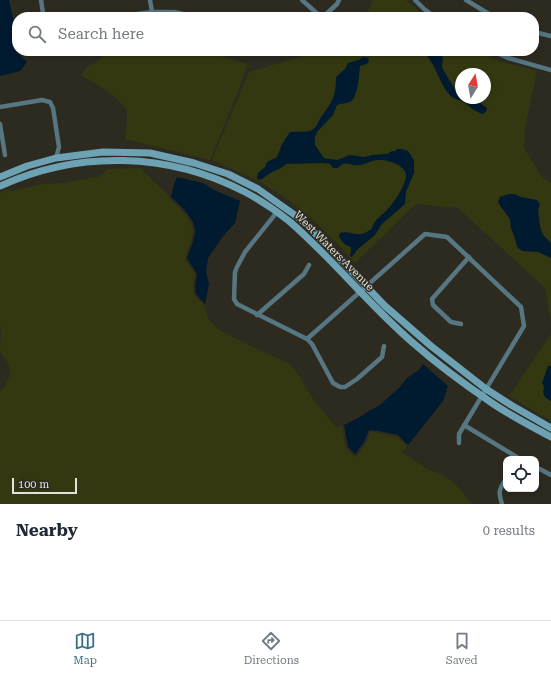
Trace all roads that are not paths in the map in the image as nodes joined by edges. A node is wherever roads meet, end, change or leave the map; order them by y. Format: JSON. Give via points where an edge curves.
{"nodes":[{"id":1,"x":41,"y":0,"type":"edge"},
{"id":2,"x":150,"y":0,"type":"edge"},
{"id":3,"x":302,"y":0,"type":"edge"},
{"id":4,"x":339,"y":0,"type":"edge"},
{"id":5,"x":416,"y":0,"type":"edge"},
{"id":6,"x":466,"y":0,"type":"edge"},
{"id":7,"x":43,"y":12,"type":"edge"},
{"id":8,"x":152,"y":12,"type":"joint"},
{"id":9,"x":174,"y":12,"type":"edge"},
{"id":10,"x":316,"y":12,"type":"edge"},
{"id":11,"x":328,"y":12,"type":"edge"},
{"id":12,"x":428,"y":12,"type":"edge"},
{"id":13,"x":486,"y":12,"type":"edge"},
{"id":14,"x":539,"y":33,"type":"edge"},
{"id":15,"x":551,"y":36,"type":"edge"},
{"id":16,"x":504,"y":56,"type":"edge"},
{"id":17,"x":551,"y":70,"type":"edge"},
{"id":18,"x":0,"y":107,"type":"edge"},
{"id":19,"x":0,"y":124,"type":"edge"},
{"id":20,"x":5,"y":155,"type":"dead end"},
{"id":21,"x":56,"y":158,"type":"junction"},
{"id":22,"x":0,"y":177,"type":"edge"},
{"id":23,"x":0,"y":186,"type":"edge"},
{"id":24,"x":277,"y":212,"type":"junction"},
{"id":25,"x":469,"y":257,"type":"junction"},
{"id":26,"x":309,"y":265,"type":"dead end"},
{"id":27,"x":367,"y":287,"type":"junction"},
{"id":28,"x":360,"y":292,"type":"junction"},
{"id":29,"x":257,"y":315,"type":"junction"},
{"id":30,"x":462,"y":324,"type":"dead end"},
{"id":31,"x":307,"y":339,"type":"junction"},
{"id":32,"x":384,"y":346,"type":"dead end"},
{"id":33,"x":486,"y":389,"type":"junction"},
{"id":34,"x":481,"y":396,"type":"junction"},
{"id":35,"x":464,"y":425,"type":"junction"},
{"id":36,"x":551,"y":428,"type":"edge"},
{"id":37,"x":551,"y":437,"type":"edge"},
{"id":38,"x":459,"y":442,"type":"dead end"},
{"id":39,"x":514,"y":456,"type":"edge"},
{"id":40,"x":539,"y":469,"type":"edge"},
{"id":41,"x":551,"y":475,"type":"edge"},
{"id":42,"x":503,"y":484,"type":"edge"},
{"id":43,"x":502,"y":504,"type":"edge"}],
"edges":[{"from":1,"to":7,"type":"street"},
{"from":2,"to":8,"type":"street"},
{"from":3,"to":10,"type":"street"},
{"from":4,"to":11,"type":"street"},
{"from":5,"to":12,"type":"street"},
{"from":6,"to":13,"type":"street"},
{"from":8,"to":9,"type":"street"},
{"from":14,"to":15,"type":"street"},
{"from":16,"to":17,"type":"street"},
{"from":18,"to":21,"type":"street","via":[[42,100],[50,102],[59,147]]},
{"from":19,"to":20,"type":"street"},
{"from":21,"to":22,"type":"street","name":"West Waters Avenue"},
{"from":21,"to":27,"type":"street","name":"West Waters Avenue","via":[[103,152],[150,153],[194,162],[228,174],[258,190],[299,218]]},
{"from":23,"to":24,"type":"street","name":"West Waters Avenue","via":[[37,172],[71,164],[107,160],[149,162],[183,168],[230,184]]},
{"from":24,"to":28,"type":"street","name":"West Waters Avenue","via":[[310,240]]},
{"from":24,"to":29,"type":"street","via":[[245,252],[235,272],[234,299],[237,304]]},
{"from":25,"to":27,"type":"street","via":[[447,237],[425,234]]},
{"from":25,"to":30,"type":"street","via":[[432,299],[433,305],[451,322]]},
{"from":25,"to":33,"type":"street","via":[[522,308],[524,326]]},
{"from":26,"to":29,"type":"street","via":[[304,274]]},
{"from":27,"to":28,"type":"street"},
{"from":27,"to":33,"type":"street","name":"West Waters Avenue","via":[[394,315]]},
{"from":28,"to":31,"type":"street"},
{"from":28,"to":34,"type":"street","name":"West Waters Avenue","via":[[415,345]]},
{"from":29,"to":31,"type":"street"},
{"from":31,"to":32,"type":"street","via":[[333,383],[340,387],[357,379],[382,357]]},
{"from":33,"to":34,"type":"street"},
{"from":33,"to":36,"type":"street","name":"West Waters Avenue"},
{"from":34,"to":35,"type":"street"},
{"from":34,"to":37,"type":"street","name":"West Waters Avenue"},
{"from":35,"to":38,"type":"street","via":[[459,434]]},
{"from":35,"to":39,"type":"street"},
{"from":40,"to":41,"type":"street"},
{"from":42,"to":43,"type":"street","via":[[499,490]]}]}
